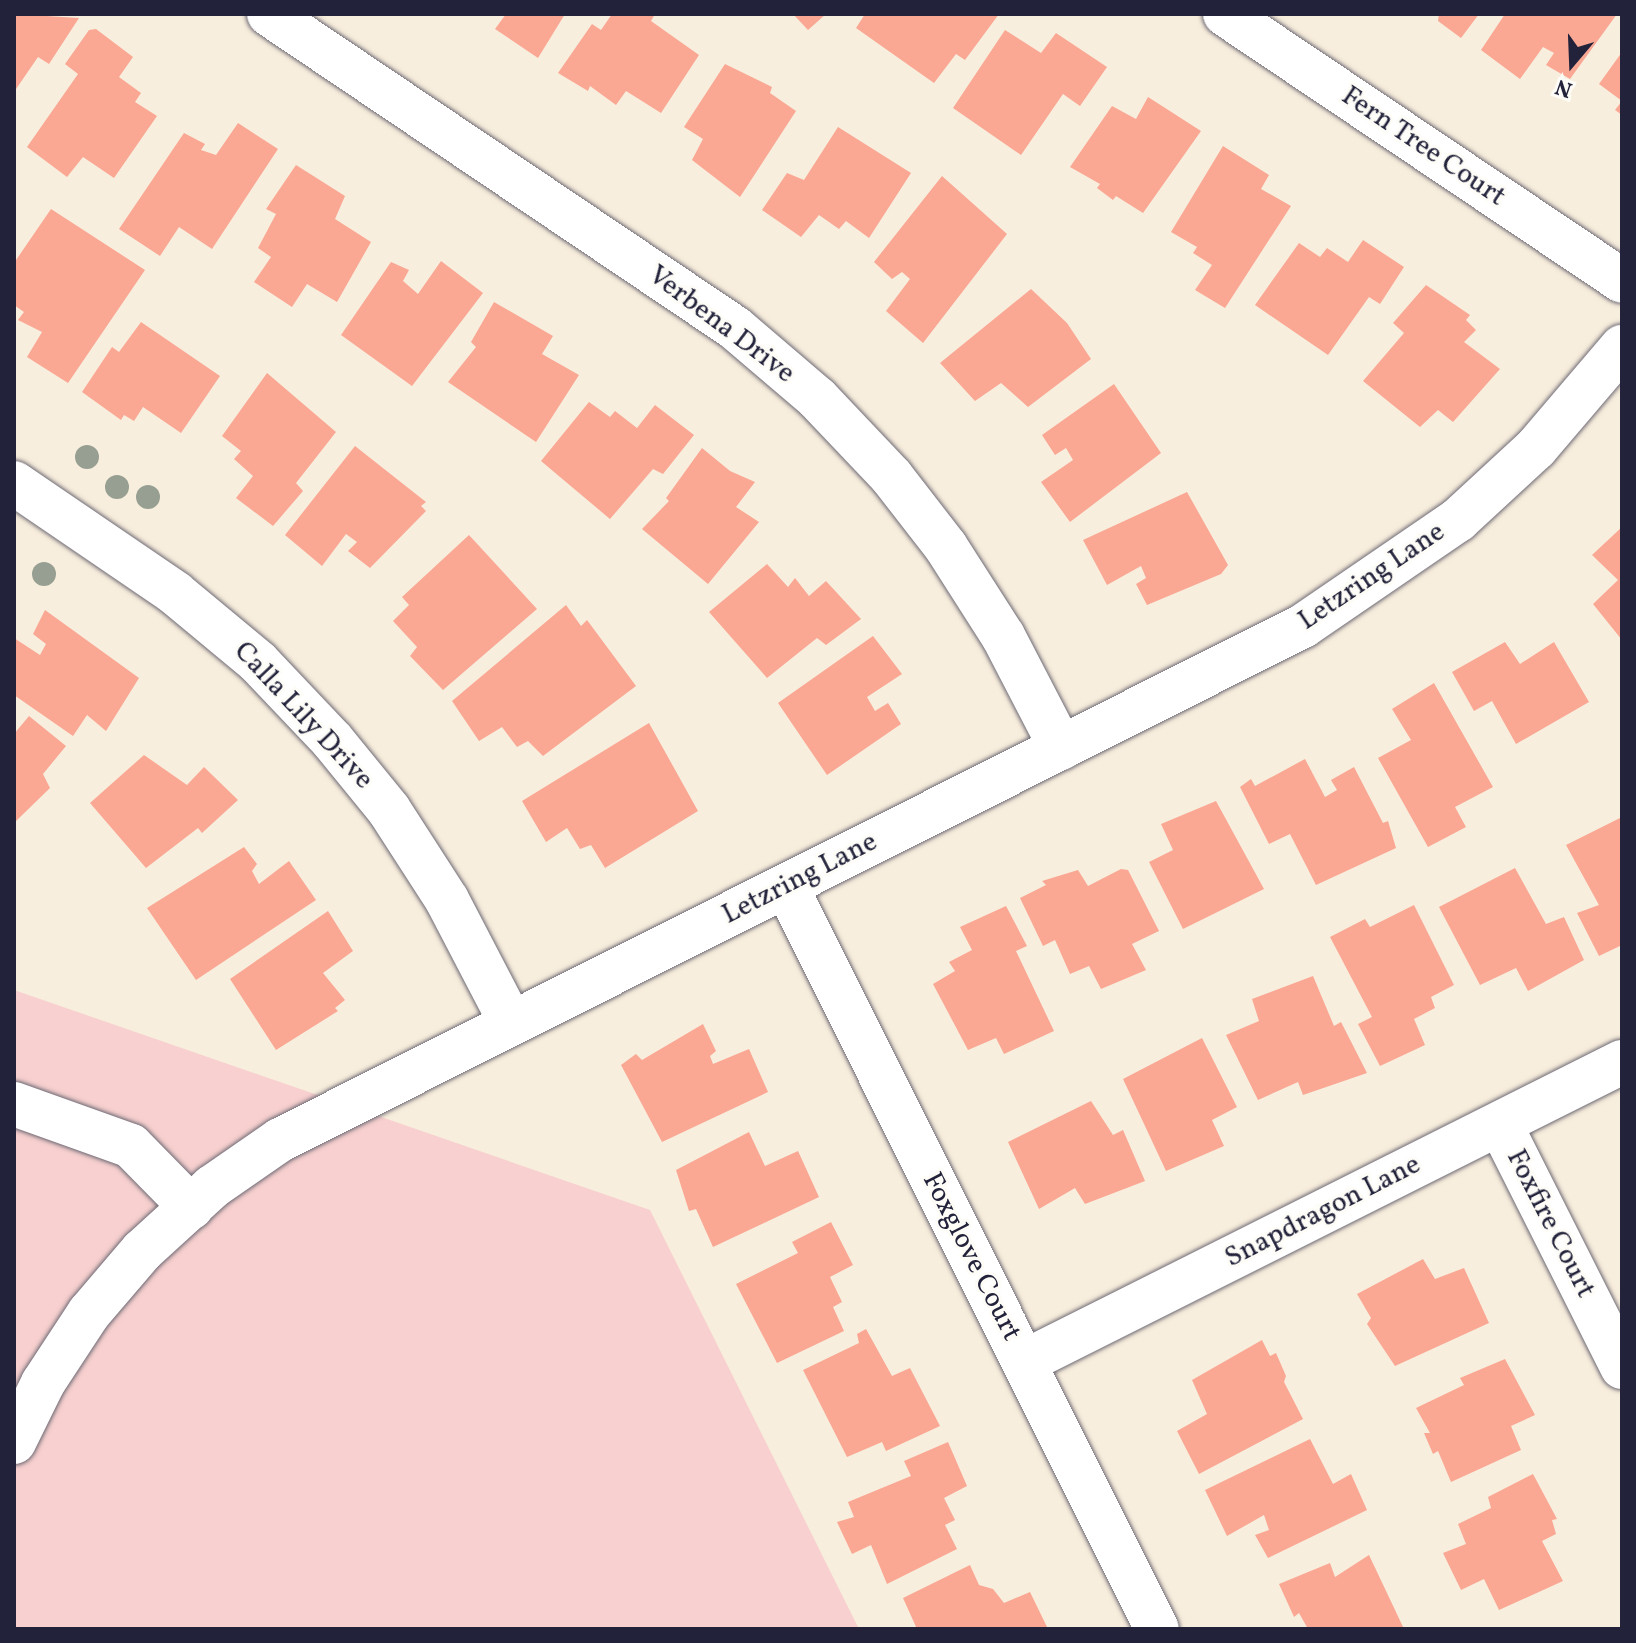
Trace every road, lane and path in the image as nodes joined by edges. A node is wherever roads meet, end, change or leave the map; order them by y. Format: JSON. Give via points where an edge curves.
{"nodes":[{"id":1,"x":269,"y":14,"type":"edge"},
{"id":2,"x":1225,"y":14,"type":"edge"},
{"id":3,"x":1622,"y":281,"type":"edge"},
{"id":4,"x":1622,"y":347,"type":"edge"},
{"id":5,"x":14,"y":483,"type":"edge"},
{"id":6,"x":1061,"y":748,"type":"junction"},
{"id":7,"x":786,"y":886,"type":"junction"},
{"id":8,"x":511,"y":1023,"type":"junction"},
{"id":9,"x":1622,"y":1062,"type":"edge"},
{"id":10,"x":14,"y":1104,"type":"edge"},
{"id":11,"x":1500,"y":1124,"type":"junction"},
{"id":12,"x":191,"y":1207,"type":"junction"},
{"id":13,"x":1024,"y":1362,"type":"junction"},
{"id":14,"x":1622,"y":1367,"type":"edge"},
{"id":15,"x":14,"y":1442,"type":"edge"},
{"id":16,"x":1157,"y":1629,"type":"edge"}],
"edges":[{"from":1,"to":6,"type":"street","name":"Verbena Drive","via":[[735,328],[817,398],[891,476],[946,547],[1003,636]]},
{"from":2,"to":3,"type":"street","name":"Fern Tree Court"},
{"from":4,"to":6,"type":"street","name":"Letzring Lane","via":[[1536,448],[1458,520],[1382,577],[1303,626]]},
{"from":5,"to":8,"type":"street","name":"Calla Lily Drive","via":[[175,593],[258,662],[332,740],[389,810],[447,900]]},
{"from":6,"to":7,"type":"street","name":"Letzring Lane"},
{"from":7,"to":8,"type":"street","name":"Letzring Lane"},
{"from":7,"to":13,"type":"street","name":"Foxglove Court"},
{"from":8,"to":12,"type":"street","name":"Letzring Lane","via":[[280,1140]]},
{"from":9,"to":11,"type":"street","name":"Snapdragon Lane"},
{"from":10,"to":12,"type":"street","via":[[131,1146]]},
{"from":11,"to":13,"type":"street","name":"Snapdragon Lane"},
{"from":11,"to":14,"type":"street","name":"Foxfire Court"},
{"from":12,"to":15,"type":"street","name":"Letzring Lane","via":[[142,1251],[89,1313],[43,1383]]},
{"from":13,"to":16,"type":"street","name":"Foxglove Court"}]}
